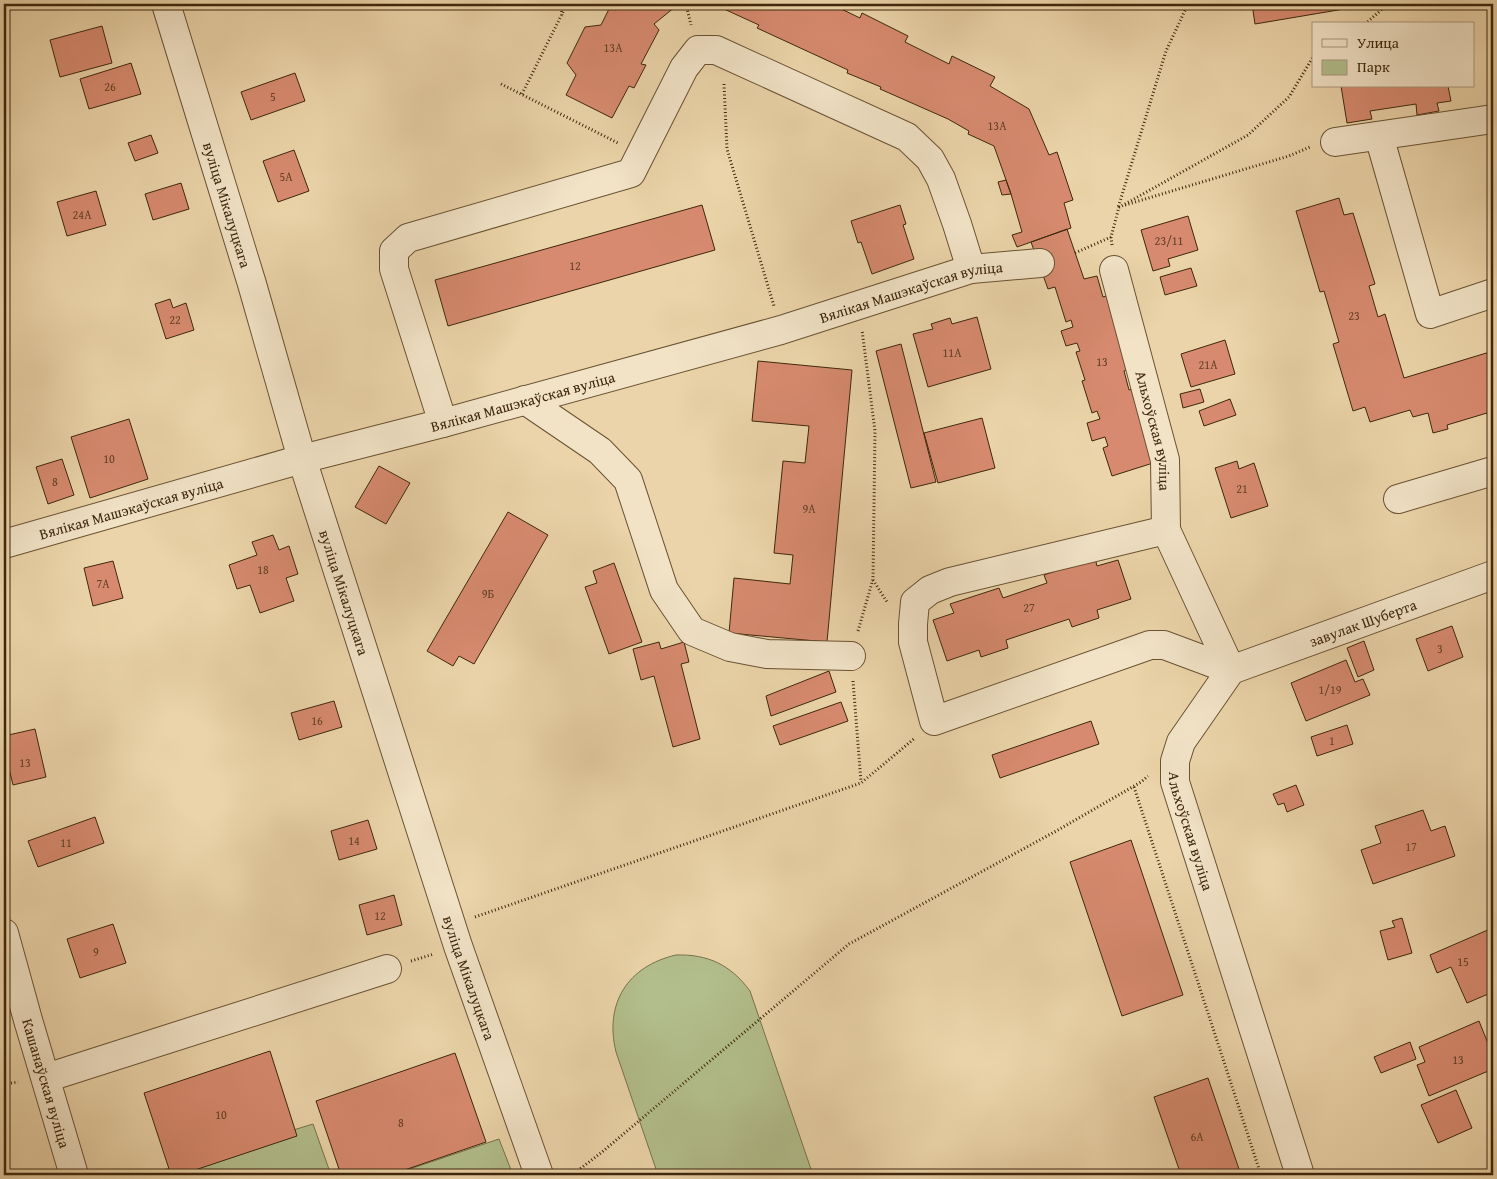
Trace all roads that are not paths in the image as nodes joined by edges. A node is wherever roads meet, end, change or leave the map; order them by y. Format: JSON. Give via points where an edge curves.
{"nodes":[{"id":1,"x":166,"y":4,"type":"edge"},
{"id":2,"x":1493,"y":119,"type":"edge"},
{"id":3,"x":1380,"y":136,"type":"junction"},
{"id":4,"x":1335,"y":142,"type":"road end"},
{"id":5,"x":1040,"y":264,"type":"dead end"},
{"id":6,"x":971,"y":269,"type":"junction"},
{"id":7,"x":1114,"y":270,"type":"road end"},
{"id":8,"x":1493,"y":293,"type":"edge"},
{"id":9,"x":525,"y":400,"type":"junction"},
{"id":10,"x":443,"y":423,"type":"junction"},
{"id":11,"x":302,"y":459,"type":"junction"},
{"id":12,"x":1493,"y":471,"type":"edge"},
{"id":13,"x":1398,"y":499,"type":"dead end"},
{"id":14,"x":1166,"y":530,"type":"junction"},
{"id":15,"x":4,"y":544,"type":"edge"},
{"id":16,"x":1493,"y":575,"type":"edge"},
{"id":17,"x":851,"y":656,"type":"road end"},
{"id":18,"x":1231,"y":670,"type":"junction"},
{"id":19,"x":4,"y":933,"type":"edge"},
{"id":20,"x":388,"y":969,"type":"road end"},
{"id":21,"x":46,"y":1078,"type":"junction"},
{"id":22,"x":74,"y":1175,"type":"edge"},
{"id":23,"x":539,"y":1175,"type":"edge"},
{"id":24,"x":1300,"y":1175,"type":"edge"}],
"edges":[{"from":1,"to":11,"type":"street","name":"вуліца Мікалуцкага"},
{"from":2,"to":3,"type":"street"},
{"from":3,"to":4,"type":"street"},
{"from":3,"to":8,"type":"street","via":[[1430,314]]},
{"from":5,"to":6,"type":"street","name":"Вялікая Машэкаўская вуліца"},
{"from":6,"to":9,"type":"street","name":"Вялікая Машэкаўская вуліца","via":[[781,330]]},
{"from":6,"to":10,"type":"street","via":[[941,179],[930,159],[907,138],[716,50],[698,50],[684,68],[631,173],[408,238],[394,251],[394,269]]},
{"from":7,"to":14,"type":"street","name":"Альхоўская вуліца","via":[[1165,460]]},
{"from":9,"to":10,"type":"street","name":"Вялікая Машэкаўская вуліца"},
{"from":9,"to":17,"type":"street","via":[[600,451],[628,480],[664,590],[692,631],[730,647],[766,654]]},
{"from":10,"to":11,"type":"street","name":"Вялікая Машэкаўская вуліца"},
{"from":11,"to":15,"type":"street","name":"Вялікая Машэкаўская вуліца"},
{"from":11,"to":23,"type":"street","name":"вуліца Мікалуцкага","via":[[458,946]]},
{"from":12,"to":13,"type":"street"},
{"from":14,"to":18,"type":"street","name":"Альхоўская вуліца"},
{"from":14,"to":18,"type":"street","via":[[950,582],[930,590],[915,602],[913,642],[934,721],[1150,645],[1164,645]]},
{"from":16,"to":18,"type":"street","name":"завулак Шуберта"},
{"from":18,"to":24,"type":"street","name":"Альхоўская вуліца","via":[[1181,742],[1175,761],[1175,782]]},
{"from":19,"to":21,"type":"street","name":"Кашанаўская вуліца"},
{"from":20,"to":21,"type":"street"},
{"from":21,"to":22,"type":"street","name":"Кашанаўская вуліца"}]}
